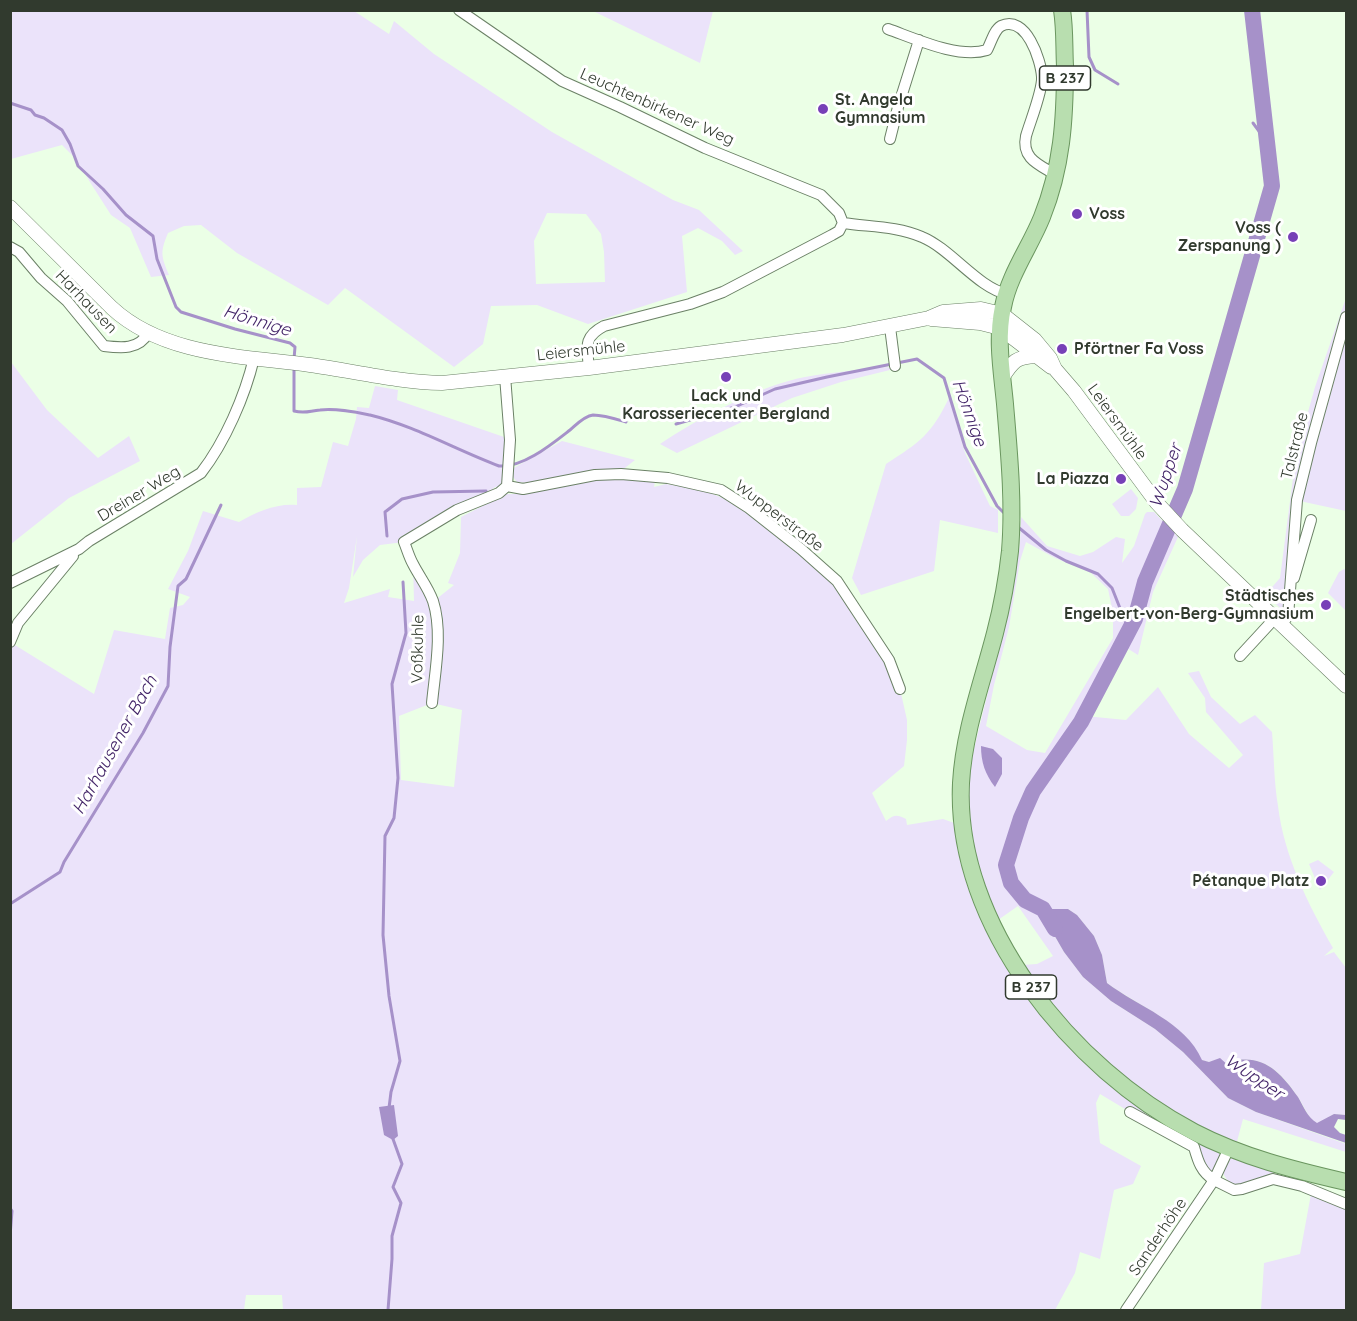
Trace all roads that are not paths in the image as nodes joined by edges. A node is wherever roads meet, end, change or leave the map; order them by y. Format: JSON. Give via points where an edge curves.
{"nodes":[{"id":1,"x":459,"y":10,"type":"edge"},
{"id":2,"x":1062,"y":10,"type":"edge"},
{"id":3,"x":888,"y":29,"type":"dead end"},
{"id":4,"x":919,"y":40,"type":"junction"},
{"id":5,"x":890,"y":139,"type":"dead end"},
{"id":6,"x":1056,"y":175,"type":"junction"},
{"id":7,"x":10,"y":207,"type":"edge"},
{"id":8,"x":843,"y":224,"type":"junction"},
{"id":9,"x":10,"y":247,"type":"edge"},
{"id":10,"x":1007,"y":294,"type":"junction"},
{"id":11,"x":1347,"y":316,"type":"edge"},
{"id":12,"x":1001,"y":321,"type":"junction"},
{"id":13,"x":890,"y":327,"type":"junction"},
{"id":14,"x":148,"y":333,"type":"junction"},
{"id":15,"x":1036,"y":356,"type":"junction"},
{"id":16,"x":254,"y":358,"type":"junction"},
{"id":17,"x":894,"y":362,"type":"dead end"},
{"id":18,"x":589,"y":368,"type":"junction"},
{"id":19,"x":1055,"y":369,"type":"junction"},
{"id":20,"x":505,"y":376,"type":"junction"},
{"id":21,"x":1002,"y":378,"type":"junction"},
{"id":22,"x":507,"y":486,"type":"junction"},
{"id":23,"x":1311,"y":520,"type":"dead end"},
{"id":24,"x":79,"y":549,"type":"junction"},
{"id":25,"x":10,"y":583,"type":"edge"},
{"id":26,"x":1290,"y":587,"type":"junction"},
{"id":27,"x":1279,"y":621,"type":"junction"},
{"id":28,"x":10,"y":642,"type":"edge"},
{"id":29,"x":1240,"y":656,"type":"dead end"},
{"id":30,"x":1347,"y":686,"type":"edge"},
{"id":31,"x":900,"y":689,"type":"dead end"},
{"id":32,"x":432,"y":703,"type":"dead end"},
{"id":33,"x":1130,"y":1112,"type":"dead end"},
{"id":34,"x":1229,"y":1148,"type":"junction"},
{"id":35,"x":1214,"y":1179,"type":"junction"},
{"id":36,"x":1347,"y":1182,"type":"edge"},
{"id":37,"x":1347,"y":1204,"type":"edge"},
{"id":38,"x":1126,"y":1311,"type":"edge"}],
"edges":[{"from":1,"to":8,"type":"street","name":"Leuchtenbirkener Weg","via":[[562,81],[705,148],[821,195],[839,213]]},
{"from":2,"to":6,"type":"main road","number":"B 237","via":[[1065,86],[1062,146]]},
{"from":3,"to":4,"type":"street"},
{"from":4,"to":5,"type":"street"},
{"from":4,"to":6,"type":"street","via":[[976,53],[987,50],[1001,26],[1010,24],[1023,30],[1038,52],[1043,80],[1025,146],[1033,161]]},
{"from":6,"to":10,"type":"main road","number":"B 237","via":[[1043,216]]},
{"from":7,"to":14,"type":"main road","name":"Leiersmühle","via":[[112,308]]},
{"from":8,"to":10,"type":"street","via":[[884,226],[922,237],[996,292]]},
{"from":8,"to":18,"type":"street","via":[[839,231],[723,292],[592,332],[587,343]]},
{"from":9,"to":14,"type":"street","name":"Harhausen","via":[[67,301],[104,346],[129,347],[143,341]]},
{"from":10,"to":12,"type":"main road","number":"B 237"},
{"from":11,"to":26,"type":"street","name":"Talstraße","via":[[1298,500]]},
{"from":12,"to":13,"type":"main road","name":"Leiersmühle","via":[[929,318]]},
{"from":12,"to":15,"type":"main road","name":"Leiersmühle"},
{"from":12,"to":19,"type":"main road","name":"Leiersmühle","via":[[1035,340]]},
{"from":12,"to":21,"type":"main road","number":"B 237"},
{"from":13,"to":17,"type":"street"},
{"from":13,"to":18,"type":"main road","name":"Leiersmühle"},
{"from":14,"to":16,"type":"main road","name":"Leiersmühle","via":[[191,347]]},
{"from":15,"to":19,"type":"main road","name":"Leiersmühle"},
{"from":15,"to":21,"type":"main road","via":[[1020,357]]},
{"from":16,"to":20,"type":"main road","name":"Leiersmühle","via":[[417,383]]},
{"from":16,"to":24,"type":"street","name":"Dreiner Weg","via":[[244,392],[201,473]]},
{"from":18,"to":20,"type":"main road","name":"Leiersmühle"},
{"from":19,"to":27,"type":"main road","name":"Leiersmühle","via":[[1154,499]]},
{"from":20,"to":22,"type":"street","via":[[510,440]]},
{"from":21,"to":34,"type":"main road","number":"B 237","via":[[1011,536],[1003,602],[966,745],[961,794],[967,853],[984,907],[1016,965],[1068,1033],[1111,1076],[1161,1113]]},
{"from":22,"to":31,"type":"street","name":"Wupperstraße","via":[[523,489],[621,474],[668,478],[721,490],[749,508],[837,581],[889,660]]},
{"from":22,"to":32,"type":"street","name":"Voßkuhle","via":[[404,542],[412,564],[426,584],[437,624]]},
{"from":23,"to":26,"type":"street","name":"Talstraße"},
{"from":24,"to":25,"type":"street","name":"Dreiner Weg"},
{"from":24,"to":28,"type":"street","via":[[18,623]]},
{"from":26,"to":27,"type":"street","name":"Talstraße","via":[[1288,616]]},
{"from":27,"to":29,"type":"street"},
{"from":27,"to":30,"type":"main road","name":"Leiersmühle"},
{"from":33,"to":35,"type":"street","via":[[1194,1147],[1200,1167]]},
{"from":34,"to":35,"type":"street","name":"Sanderhöhe"},
{"from":34,"to":36,"type":"main road","number":"B 237"},
{"from":35,"to":37,"type":"street","via":[[1234,1190],[1274,1179]]},
{"from":35,"to":38,"type":"street","name":"Sanderhöhe"}]}
